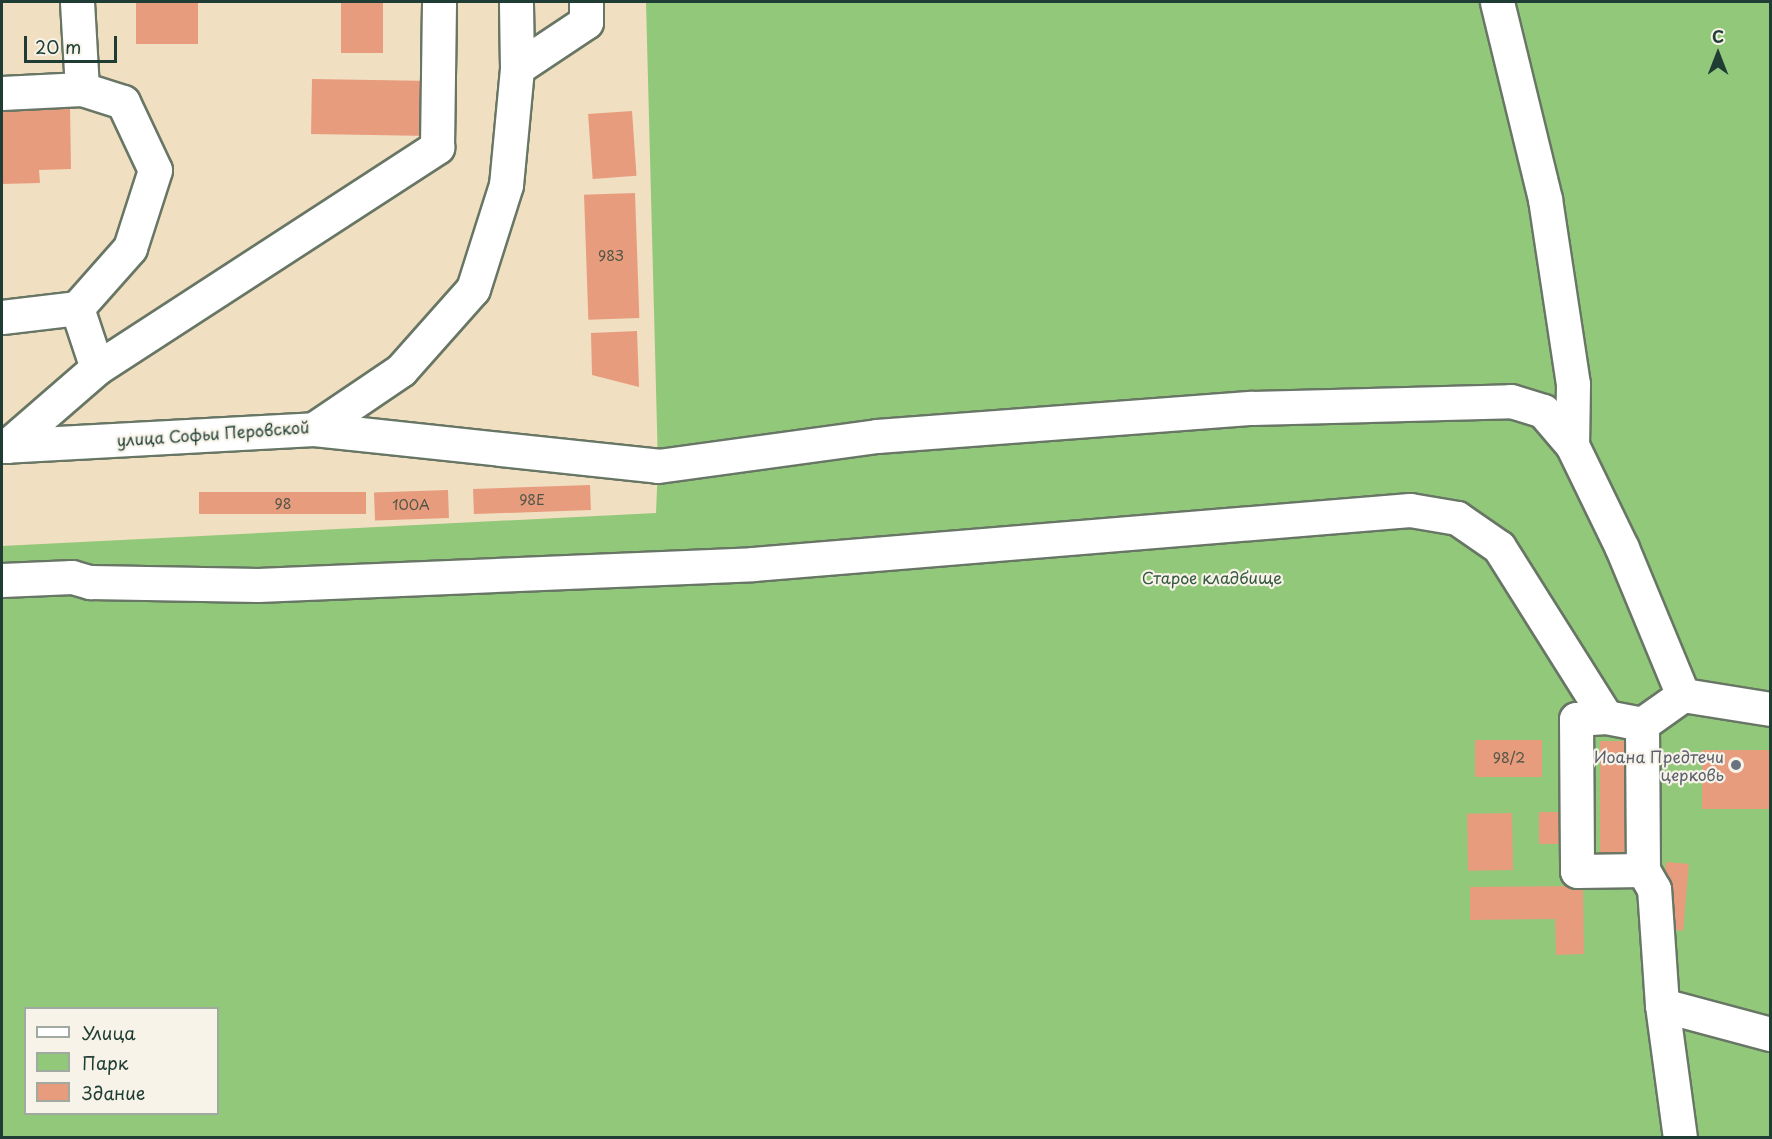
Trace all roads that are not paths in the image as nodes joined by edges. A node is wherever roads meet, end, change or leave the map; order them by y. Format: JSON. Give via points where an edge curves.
{"nodes":[{"id":1,"x":77,"y":2,"type":"edge"},
{"id":2,"x":439,"y":2,"type":"edge"},
{"id":3,"x":516,"y":2,"type":"edge"},
{"id":4,"x":586,"y":2,"type":"edge"},
{"id":5,"x":1497,"y":2,"type":"edge"},
{"id":6,"x":517,"y":68,"type":"junction"},
{"id":7,"x":82,"y":89,"type":"junction"},
{"id":8,"x":2,"y":93,"type":"edge"},
{"id":9,"x":78,"y":308,"type":"junction"},
{"id":10,"x":2,"y":316,"type":"edge"},
{"id":11,"x":97,"y":368,"type":"junction"},
{"id":12,"x":314,"y":429,"type":"junction"},
{"id":13,"x":1572,"y":445,"type":"junction"},
{"id":14,"x":4,"y":446,"type":"edge"},
{"id":15,"x":2,"y":580,"type":"edge"},
{"id":16,"x":1683,"y":695,"type":"junction"},
{"id":17,"x":1770,"y":708,"type":"edge"},
{"id":18,"x":1606,"y":717,"type":"junction"},
{"id":19,"x":1642,"y":724,"type":"junction"},
{"id":20,"x":1643,"y":870,"type":"junction"},
{"id":21,"x":1662,"y":1005,"type":"junction"},
{"id":22,"x":1770,"y":1034,"type":"edge"},
{"id":23,"x":1680,"y":1137,"type":"edge"}],
"edges":[{"from":1,"to":7,"type":"main road"},
{"from":2,"to":11,"type":"main road","via":[[437,147]]},
{"from":3,"to":6,"type":"main road","name":"улица Софьи Перовской"},
{"from":4,"to":6,"type":"main road","via":[[586,22]]},
{"from":5,"to":13,"type":"main road","via":[[1547,210],[1573,384]]},
{"from":6,"to":12,"type":"main road","name":"улица Софьи Перовской","via":[[506,185],[473,289],[401,370]]},
{"from":7,"to":8,"type":"main road"},
{"from":7,"to":9,"type":"main road","via":[[123,102],[155,170],[130,248]]},
{"from":9,"to":10,"type":"main road"},
{"from":9,"to":11,"type":"main road"},
{"from":11,"to":14,"type":"main road"},
{"from":12,"to":13,"type":"main road","via":[[658,466],[877,436],[1252,408],[1511,400],[1543,411]]},
{"from":12,"to":14,"type":"main road","name":"улица Софьи Перовской"},
{"from":13,"to":16,"type":"main road","via":[[1622,548]]},
{"from":15,"to":18,"type":"main road","via":[[72,577],[90,582],[258,585],[741,565],[1410,510],[1457,518],[1499,547]]},
{"from":16,"to":17,"type":"main road"},
{"from":16,"to":19,"type":"main road"},
{"from":18,"to":19,"type":"main road"},
{"from":18,"to":20,"type":"main road","via":[[1576,718],[1577,871]]},
{"from":19,"to":20,"type":"main road"},
{"from":20,"to":21,"type":"main road","via":[[1654,889]]},
{"from":21,"to":22,"type":"main road"},
{"from":21,"to":23,"type":"main road"}]}
